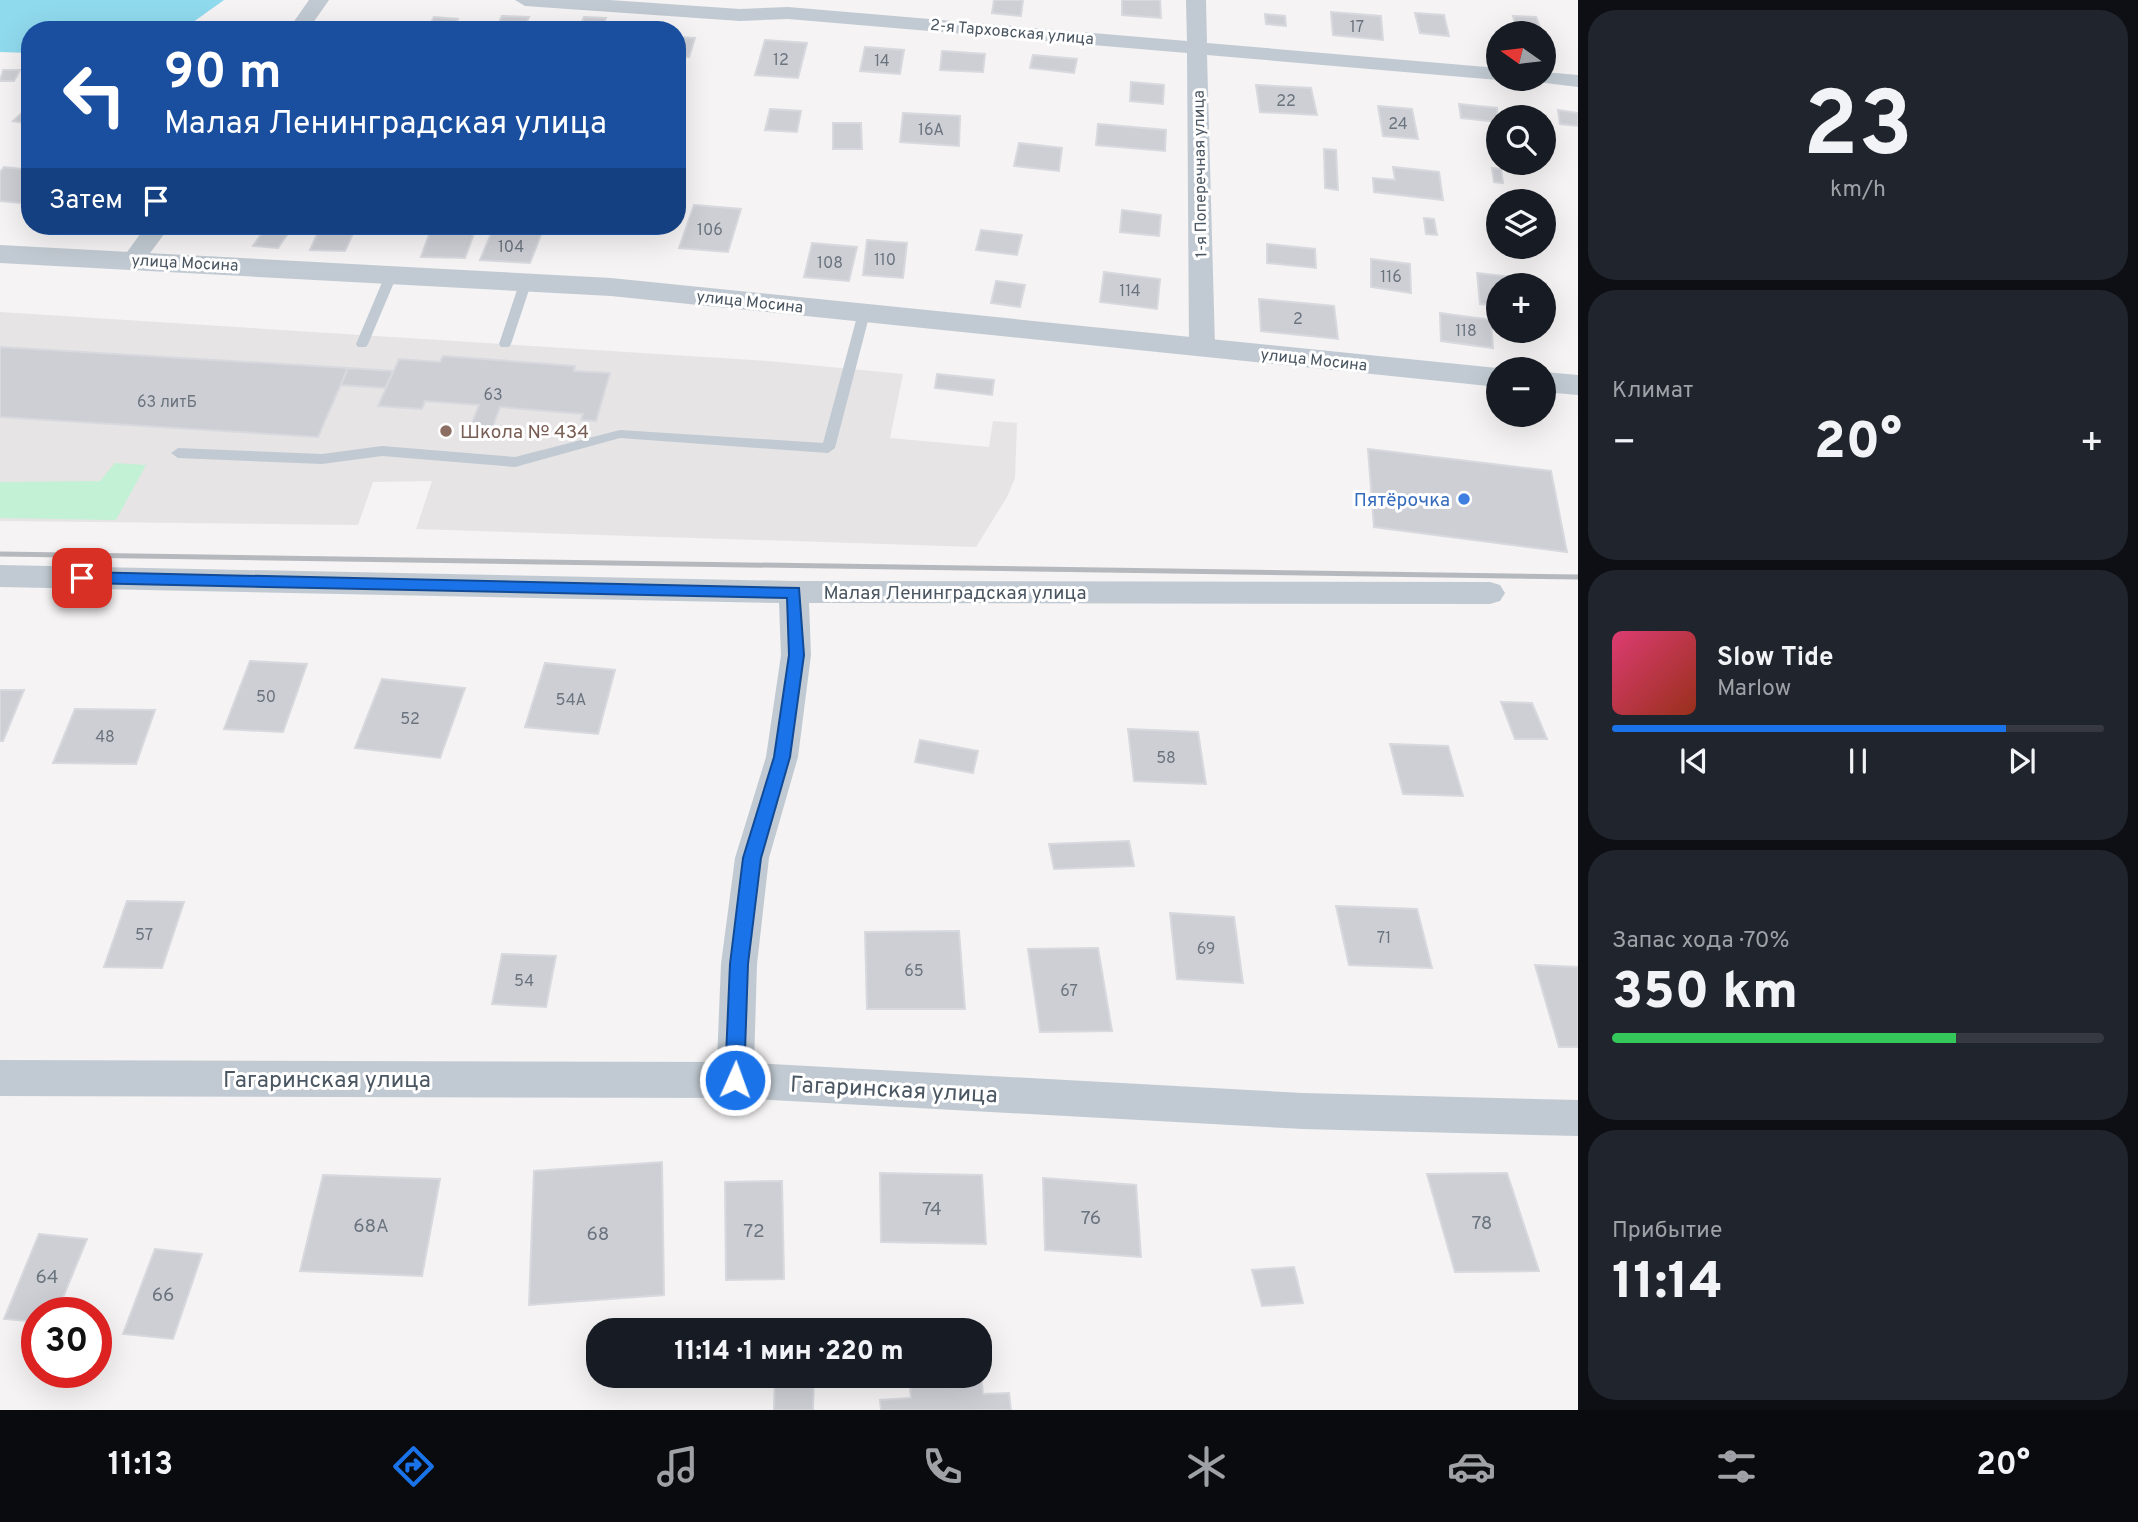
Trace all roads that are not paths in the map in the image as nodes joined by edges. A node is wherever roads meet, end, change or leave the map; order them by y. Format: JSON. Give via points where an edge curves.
{"nodes":[{"id":1,"x":319,"y":0,"type":"edge"},
{"id":2,"x":525,"y":0,"type":"edge"},
{"id":3,"x":1196,"y":0,"type":"edge"},
{"id":4,"x":790,"y":6,"type":"edge"},
{"id":5,"x":304,"y":21,"type":"edge"},
{"id":6,"x":1197,"y":46,"type":"junction"},
{"id":7,"x":1486,"y":73,"type":"edge"},
{"id":8,"x":1556,"y":79,"type":"edge"},
{"id":9,"x":1578,"y":81,"type":"edge"},
{"id":10,"x":151,"y":235,"type":"edge"},
{"id":11,"x":0,"y":254,"type":"edge"},
{"id":12,"x":134,"y":259,"type":"junction"},
{"id":13,"x":392,"y":273,"type":"junction"},
{"id":14,"x":526,"y":281,"type":"junction"},
{"id":15,"x":864,"y":313,"type":"junction"},
{"id":16,"x":362,"y":344,"type":"dead end"},
{"id":17,"x":505,"y":344,"type":"dead end"},
{"id":18,"x":1202,"y":348,"type":"junction"},
{"id":19,"x":1486,"y":376,"type":"edge"},
{"id":20,"x":1556,"y":383,"type":"edge"},
{"id":21,"x":1578,"y":385,"type":"edge"},
{"id":22,"x":178,"y":453,"type":"dead end"},
{"id":23,"x":0,"y":576,"type":"edge"},
{"id":24,"x":794,"y":592,"type":"junction"},
{"id":25,"x":1490,"y":593,"type":"dead end"},
{"id":26,"x":0,"y":1078,"type":"edge"},
{"id":27,"x":735,"y":1080,"type":"junction"},
{"id":28,"x":1578,"y":1118,"type":"edge"}],
"edges":[{"from":1,"to":5,"type":"street"},
{"from":2,"to":4,"type":"street","name":"2-я Тарховская улица","via":[[740,15]]},
{"from":3,"to":6,"type":"street","name":"1-я Поперечная улица"},
{"from":4,"to":6,"type":"street","name":"2-я Тарховская улица"},
{"from":6,"to":7,"type":"street","name":"2-я Тарховская улица"},
{"from":6,"to":18,"type":"street","name":"1-я Поперечная улица"},
{"from":8,"to":9,"type":"street"},
{"from":10,"to":12,"type":"street"},
{"from":11,"to":12,"type":"street","name":"улица Мосина"},
{"from":12,"to":13,"type":"street","name":"улица Мосина"},
{"from":13,"to":14,"type":"street","name":"улица Мосина"},
{"from":13,"to":16,"type":"lane"},
{"from":14,"to":15,"type":"street","name":"улица Мосина"},
{"from":14,"to":17,"type":"lane"},
{"from":15,"to":18,"type":"street","name":"улица Мосина"},
{"from":15,"to":22,"type":"lane","via":[[828,448],[620,434],[515,462],[382,452],[322,459]]},
{"from":18,"to":19,"type":"street","name":"улица Мосина"},
{"from":20,"to":21,"type":"street"},
{"from":23,"to":24,"type":"street","name":"Малая Ленинградская улица"},
{"from":24,"to":25,"type":"street","name":"Малая Ленинградская улица"},
{"from":24,"to":27,"type":"street","via":[[796,655],[784,744],[752,858],[740,950]]},
{"from":26,"to":27,"type":"street","name":"Гагаринская улица"},
{"from":27,"to":28,"type":"street","name":"Гагаринская улица","via":[[1303,1111]]}]}
